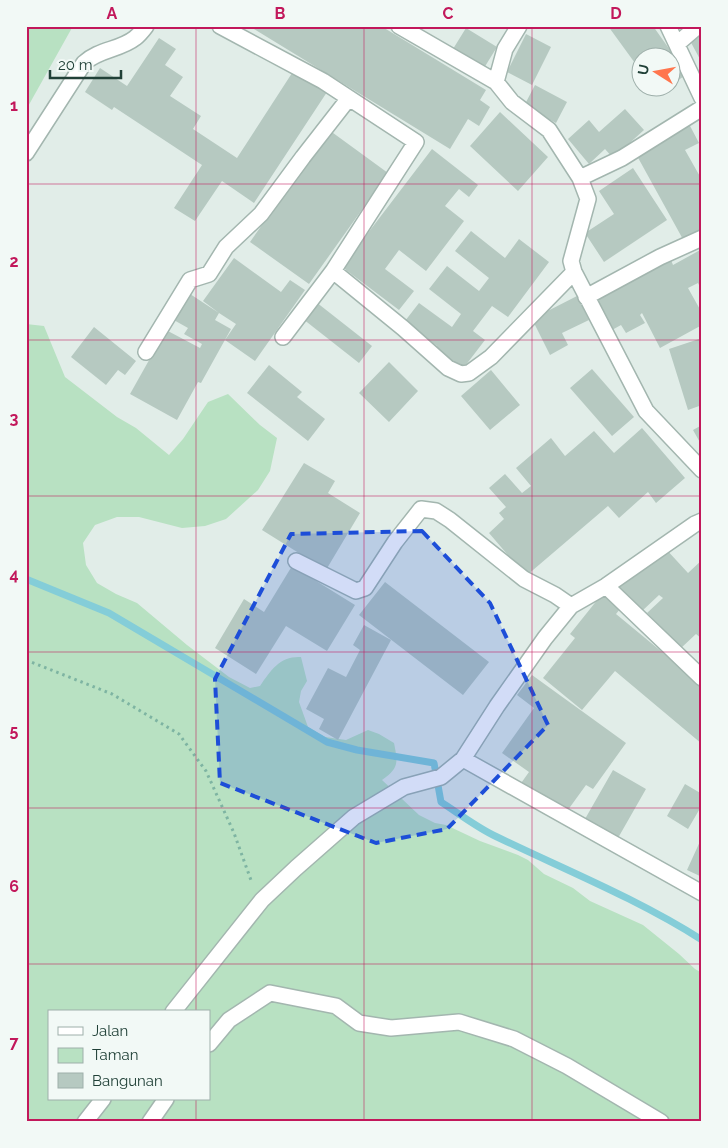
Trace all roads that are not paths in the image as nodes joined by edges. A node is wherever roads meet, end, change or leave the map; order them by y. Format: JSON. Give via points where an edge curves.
{"nodes":[{"id":1,"x":146,"y":26,"type":"edge"},
{"id":2,"x":220,"y":26,"type":"edge"},
{"id":3,"x":399,"y":26,"type":"edge"},
{"id":4,"x":519,"y":26,"type":"edge"},
{"id":5,"x":668,"y":26,"type":"edge"},
{"id":6,"x":698,"y":26,"type":"edge"},
{"id":7,"x":677,"y":44,"type":"junction"},
{"id":8,"x":496,"y":82,"type":"junction"},
{"id":9,"x":350,"y":98,"type":"junction"},
{"id":10,"x":702,"y":98,"type":"edge"},
{"id":11,"x":702,"y":108,"type":"edge"},
{"id":12,"x":26,"y":153,"type":"edge"},
{"id":13,"x":580,"y":178,"type":"junction"},
{"id":14,"x":702,"y":238,"type":"edge"},
{"id":15,"x":333,"y":271,"type":"junction"},
{"id":16,"x":574,"y":272,"type":"junction"},
{"id":17,"x":586,"y":297,"type":"junction"},
{"id":18,"x":283,"y":337,"type":"dead end"},
{"id":19,"x":146,"y":352,"type":"dead end"},
{"id":20,"x":702,"y":470,"type":"edge"},
{"id":21,"x":702,"y":521,"type":"edge"},
{"id":22,"x":296,"y":561,"type":"dead end"},
{"id":23,"x":606,"y":586,"type":"junction"},
{"id":24,"x":571,"y":606,"type":"junction"},
{"id":25,"x":702,"y":678,"type":"edge"},
{"id":26,"x":463,"y":759,"type":"junction"},
{"id":27,"x":702,"y":893,"type":"edge"},
{"id":28,"x":175,"y":1010,"type":"edge"},
{"id":29,"x":210,"y":1043,"type":"edge"},
{"id":30,"x":102,"y":1100,"type":"edge"},
{"id":31,"x":165,"y":1100,"type":"edge"},
{"id":32,"x":84,"y":1122,"type":"edge"},
{"id":33,"x":150,"y":1122,"type":"edge"},
{"id":34,"x":661,"y":1122,"type":"edge"}],
"edges":[{"from":1,"to":12,"type":"street","via":[[135,38],[84,62]]},
{"from":2,"to":9,"type":"street"},
{"from":3,"to":8,"type":"street"},
{"from":4,"to":8,"type":"street","via":[[505,49]]},
{"from":5,"to":7,"type":"street"},
{"from":6,"to":7,"type":"street"},
{"from":7,"to":10,"type":"street"},
{"from":8,"to":13,"type":"street","via":[[512,102],[549,130]]},
{"from":9,"to":15,"type":"street","via":[[416,142]]},
{"from":9,"to":19,"type":"street","via":[[261,214],[226,247],[208,274],[190,280]]},
{"from":11,"to":13,"type":"street","via":[[622,158]]},
{"from":13,"to":16,"type":"street","via":[[588,200],[571,261]]},
{"from":14,"to":17,"type":"street"},
{"from":15,"to":16,"type":"street","via":[[448,368],[461,374],[469,373],[491,357]]},
{"from":15,"to":18,"type":"street"},
{"from":16,"to":17,"type":"street"},
{"from":17,"to":20,"type":"street","via":[[646,410]]},
{"from":21,"to":23,"type":"street"},
{"from":22,"to":24,"type":"street","via":[[356,591],[365,588],[421,509],[436,511],[524,579]]},
{"from":23,"to":24,"type":"street"},
{"from":23,"to":25,"type":"street"},
{"from":24,"to":26,"type":"street","via":[[513,683]]},
{"from":26,"to":27,"type":"street"},
{"from":26,"to":28,"type":"street","via":[[441,777],[408,786],[354,818],[296,868],[262,900]]},
{"from":29,"to":34,"type":"street","via":[[229,1020],[270,993],[336,1006],[360,1023],[391,1028],[459,1022],[514,1039],[567,1066]]},
{"from":30,"to":32,"type":"street"},
{"from":31,"to":33,"type":"street"}]}
